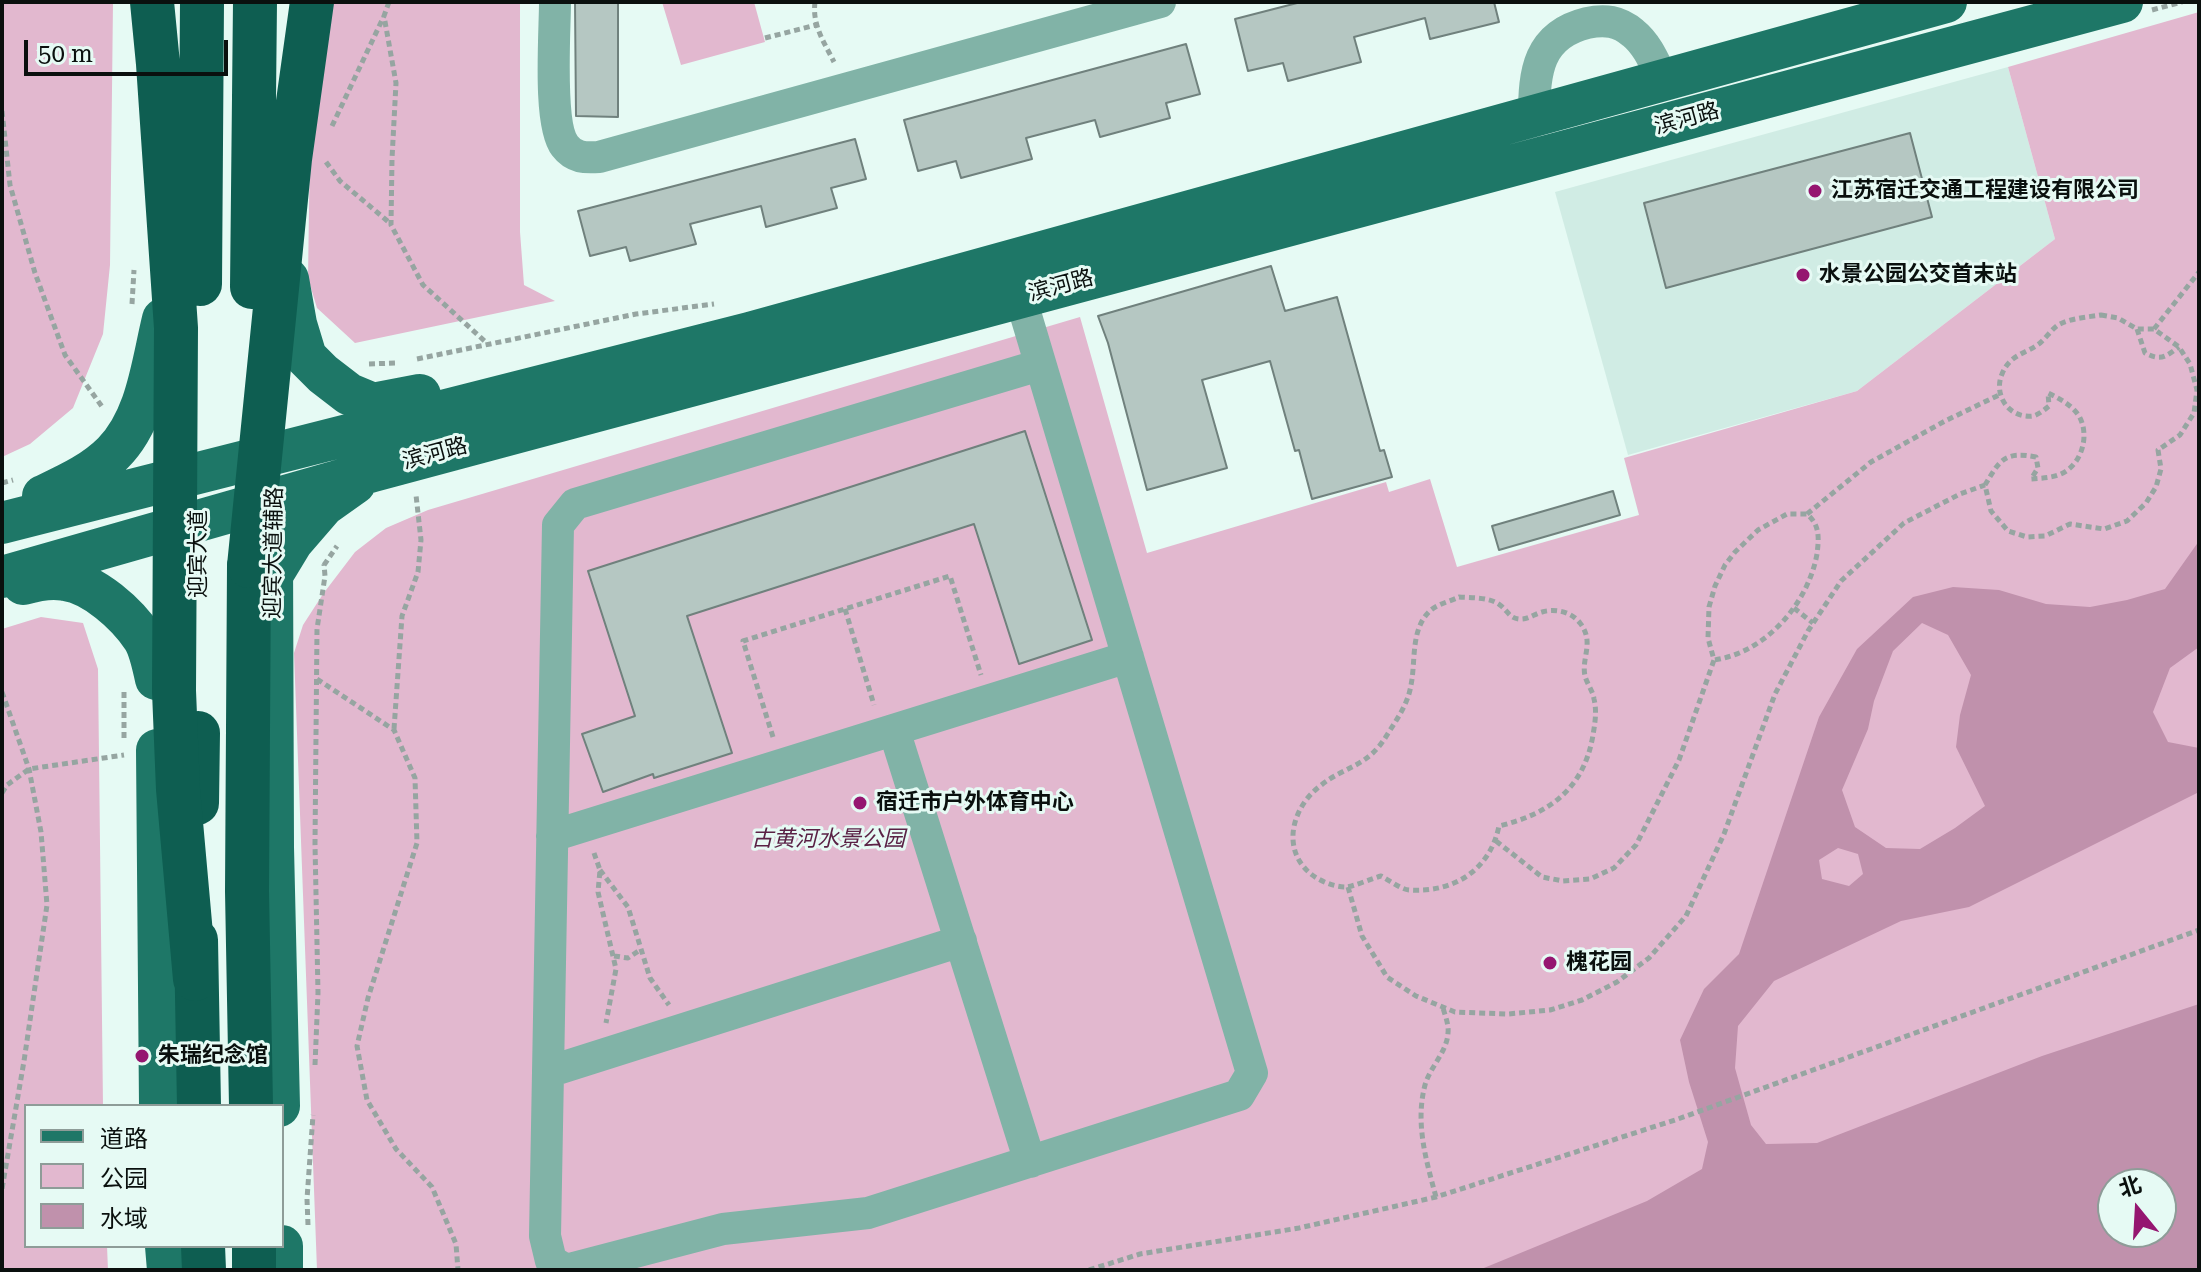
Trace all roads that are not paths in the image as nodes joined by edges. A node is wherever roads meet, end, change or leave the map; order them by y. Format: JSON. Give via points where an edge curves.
{"nodes":[{"id":1,"x":137,"y":2,"type":"edge"},
{"id":2,"x":152,"y":2,"type":"edge"},
{"id":3,"x":202,"y":2,"type":"edge"},
{"id":4,"x":255,"y":2,"type":"edge"},
{"id":5,"x":312,"y":2,"type":"edge"},
{"id":6,"x":323,"y":2,"type":"edge"},
{"id":7,"x":555,"y":2,"type":"edge"},
{"id":8,"x":1160,"y":2,"type":"edge"},
{"id":9,"x":1946,"y":2,"type":"edge"},
{"id":10,"x":2122,"y":2,"type":"edge"},
{"id":11,"x":1579,"y":13,"type":"edge"},
{"id":12,"x":1663,"y":80,"type":"junction"},
{"id":13,"x":1534,"y":116,"type":"junction"},
{"id":14,"x":288,"y":279,"type":"junction"},
{"id":15,"x":1020,"y":297,"type":"junction"},
{"id":16,"x":839,"y":308,"type":"junction"},
{"id":17,"x":147,"y":315,"type":"junction"},
{"id":18,"x":1040,"y":365,"type":"junction"},
{"id":19,"x":278,"y":453,"type":"junction"},
{"id":20,"x":373,"y":471,"type":"junction"},
{"id":21,"x":158,"y":483,"type":"junction"},
{"id":22,"x":275,"y":498,"type":"junction"},
{"id":23,"x":2,"y":521,"type":"edge"},
{"id":24,"x":158,"y":532,"type":"junction"},
{"id":25,"x":260,"y":570,"type":"junction"},
{"id":26,"x":2,"y":577,"type":"edge"},
{"id":27,"x":2,"y":589,"type":"edge"},
{"id":28,"x":1128,"y":657,"type":"junction"},
{"id":29,"x":140,"y":685,"type":"junction"},
{"id":30,"x":888,"y":732,"type":"junction"},
{"id":31,"x":552,"y":836,"type":"junction"},
{"id":32,"x":961,"y":941,"type":"junction"},
{"id":33,"x":195,"y":979,"type":"junction"},
{"id":34,"x":548,"y":1072,"type":"junction"},
{"id":35,"x":160,"y":1104,"type":"edge"},
{"id":36,"x":199,"y":1104,"type":"edge"},
{"id":37,"x":251,"y":1104,"type":"edge"},
{"id":38,"x":296,"y":1110,"type":"edge"},
{"id":39,"x":1030,"y":1162,"type":"junction"},
{"id":40,"x":295,"y":1237,"type":"edge"},
{"id":41,"x":166,"y":1248,"type":"edge"},
{"id":42,"x":203,"y":1248,"type":"edge"},
{"id":43,"x":254,"y":1248,"type":"edge"},
{"id":44,"x":168,"y":1270,"type":"edge"},
{"id":45,"x":204,"y":1270,"type":"edge"},
{"id":46,"x":254,"y":1270,"type":"edge"},
{"id":47,"x":282,"y":1270,"type":"edge"}],
"edges":[{"from":1,"to":17,"type":"main road","via":[[144,40]]},
{"from":2,"to":33,"type":"highway","bridge":true,"via":[[176,328],[174,691]]},
{"from":3,"to":33,"type":"highway","name":"迎宾大道","bridge":true},
{"from":4,"to":25,"type":"highway","bridge":true},
{"from":5,"to":25,"type":"highway","bridge":true,"via":[[290,159]]},
{"from":6,"to":14,"type":"main road","name":"迎宾大道辅路"},
{"from":7,"to":8,"type":"lane","via":[[557,133],[565,146],[586,158]]},
{"from":9,"to":12,"type":"main road","name":"滨河路"},
{"from":10,"to":15,"type":"main road","name":"滨河路"},
{"from":11,"to":12,"type":"lane","via":[[1616,21],[1634,34]]},
{"from":11,"to":13,"type":"lane","via":[[1545,50],[1534,87]]},
{"from":12,"to":13,"type":"main road","name":"滨河路"},
{"from":13,"to":16,"type":"main road","name":"滨河路"},
{"from":14,"to":16,"type":"main road","via":[[306,357],[349,394],[373,404]]},
{"from":14,"to":19,"type":"main road","name":"迎宾大道辅路"},
{"from":15,"to":18,"type":"lane"},
{"from":15,"to":20,"type":"main road","name":"滨河路"},
{"from":16,"to":19,"type":"main road","name":"滨河路"},
{"from":17,"to":21,"type":"main road"},
{"from":17,"to":23,"type":"main road","via":[[138,416],[114,452]]},
{"from":18,"to":28,"type":"lane"},
{"from":18,"to":31,"type":"lane","via":[[575,504],[558,525]]},
{"from":19,"to":21,"type":"main road","name":"滨河路"},
{"from":19,"to":22,"type":"main road","name":"迎宾大道辅路"},
{"from":20,"to":22,"type":"main road","name":"滨河路"},
{"from":20,"to":25,"type":"main road","via":[[324,505]]},
{"from":21,"to":23,"type":"main road","name":"滨河路"},
{"from":21,"to":24,"type":"main road"},
{"from":22,"to":24,"type":"main road","name":"滨河路"},
{"from":22,"to":25,"type":"main road","name":"迎宾大道辅路"},
{"from":24,"to":26,"type":"main road","name":"滨河路"},
{"from":24,"to":29,"type":"main road"},
{"from":25,"to":37,"type":"highway","via":[[247,891]]},
{"from":25,"to":38,"type":"main road","name":"迎宾大道辅路","via":[[273,847]]},
{"from":27,"to":29,"type":"main road","via":[[40,579],[67,580],[117,607],[145,640]]},
{"from":28,"to":30,"type":"lane"},
{"from":28,"to":39,"type":"lane","via":[[1252,1073],[1239,1095]]},
{"from":29,"to":35,"type":"main road"},
{"from":30,"to":31,"type":"lane"},
{"from":30,"to":32,"type":"lane"},
{"from":31,"to":34,"type":"lane"},
{"from":32,"to":34,"type":"lane"},
{"from":32,"to":39,"type":"lane"},
{"from":33,"to":36,"type":"highway","name":"迎宾大道"},
{"from":34,"to":39,"type":"lane","via":[[545,1236],[551,1261],[566,1270],[723,1229],[868,1213]]},
{"from":40,"to":47,"type":"main road"},
{"from":41,"to":44,"type":"main road"},
{"from":42,"to":45,"type":"highway"},
{"from":43,"to":46,"type":"highway"}]}
